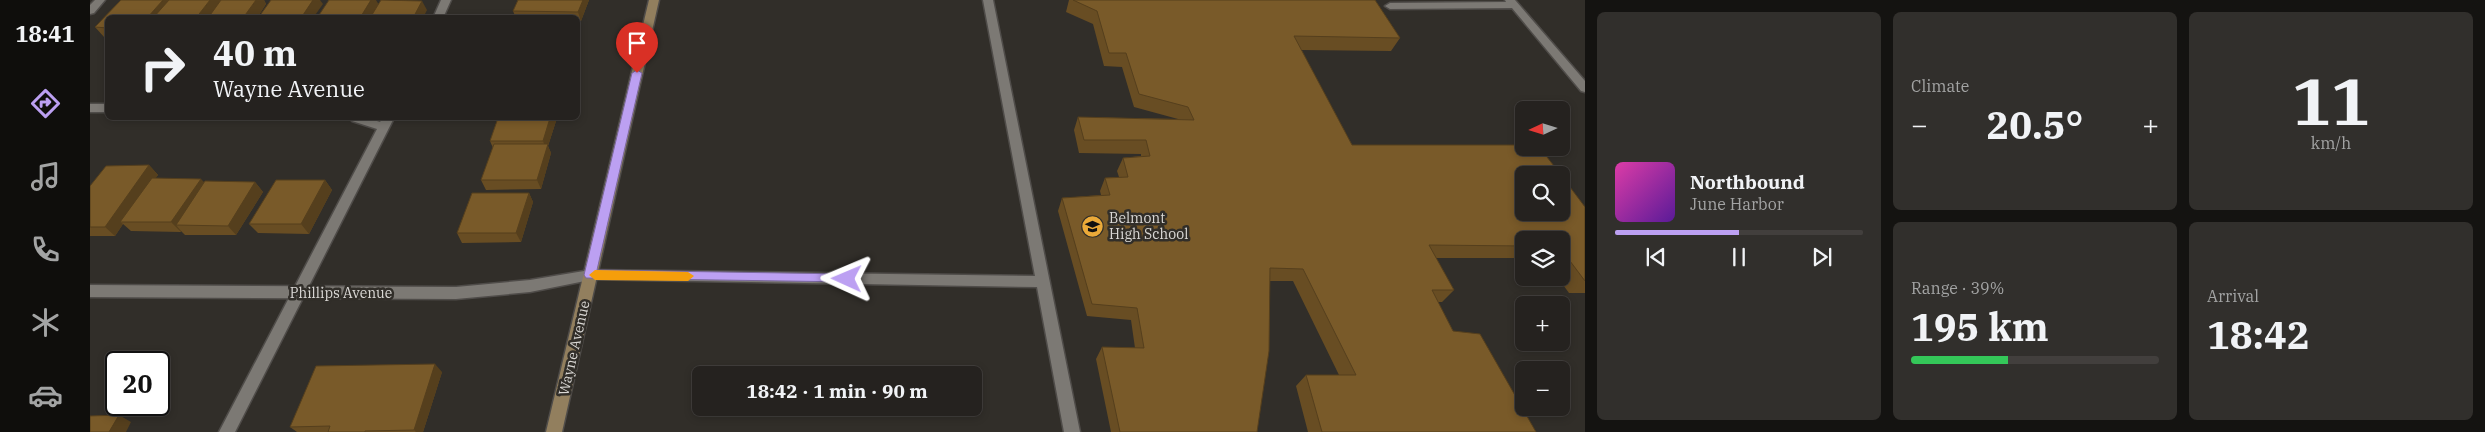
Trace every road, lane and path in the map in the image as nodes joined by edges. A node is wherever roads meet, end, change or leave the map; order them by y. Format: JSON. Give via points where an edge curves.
{"nodes":[{"id":1,"x":100,"y":0,"type":"edge"},
{"id":2,"x":446,"y":0,"type":"edge"},
{"id":3,"x":654,"y":0,"type":"edge"},
{"id":4,"x":988,"y":0,"type":"edge"},
{"id":5,"x":1512,"y":2,"type":"edge"},
{"id":6,"x":1390,"y":6,"type":"dead end"},
{"id":7,"x":90,"y":11,"type":"edge"},
{"id":8,"x":439,"y":15,"type":"edge"},
{"id":9,"x":1585,"y":88,"type":"edge"},
{"id":10,"x":90,"y":108,"type":"edge"},
{"id":11,"x":105,"y":108,"type":"edge"},
{"id":12,"x":370,"y":120,"type":"edge"},
{"id":13,"x":385,"y":122,"type":"edge"},
{"id":14,"x":590,"y":275,"type":"junction"},
{"id":15,"x":1044,"y":282,"type":"junction"},
{"id":16,"x":90,"y":291,"type":"edge"},
{"id":17,"x":300,"y":292,"type":"junction"},
{"id":18,"x":227,"y":432,"type":"edge"},
{"id":19,"x":554,"y":432,"type":"edge"},
{"id":20,"x":1072,"y":432,"type":"edge"}],
"edges":[{"from":1,"to":7,"type":"street"},
{"from":2,"to":8,"type":"street"},
{"from":3,"to":14,"type":"main road","name":"Wayne Avenue"},
{"from":4,"to":15,"type":"street"},
{"from":5,"to":6,"type":"street"},
{"from":5,"to":9,"type":"street"},
{"from":10,"to":11,"type":"street"},
{"from":12,"to":13,"type":"street"},
{"from":13,"to":17,"type":"street"},
{"from":14,"to":15,"type":"street","name":"Phillips Avenue"},
{"from":14,"to":17,"type":"street","name":"Phillips Avenue","via":[[456,294]]},
{"from":14,"to":19,"type":"main road","name":"Wayne Avenue"},
{"from":15,"to":20,"type":"street"},
{"from":16,"to":17,"type":"street","name":"Phillips Avenue"},
{"from":17,"to":18,"type":"street"}]}
